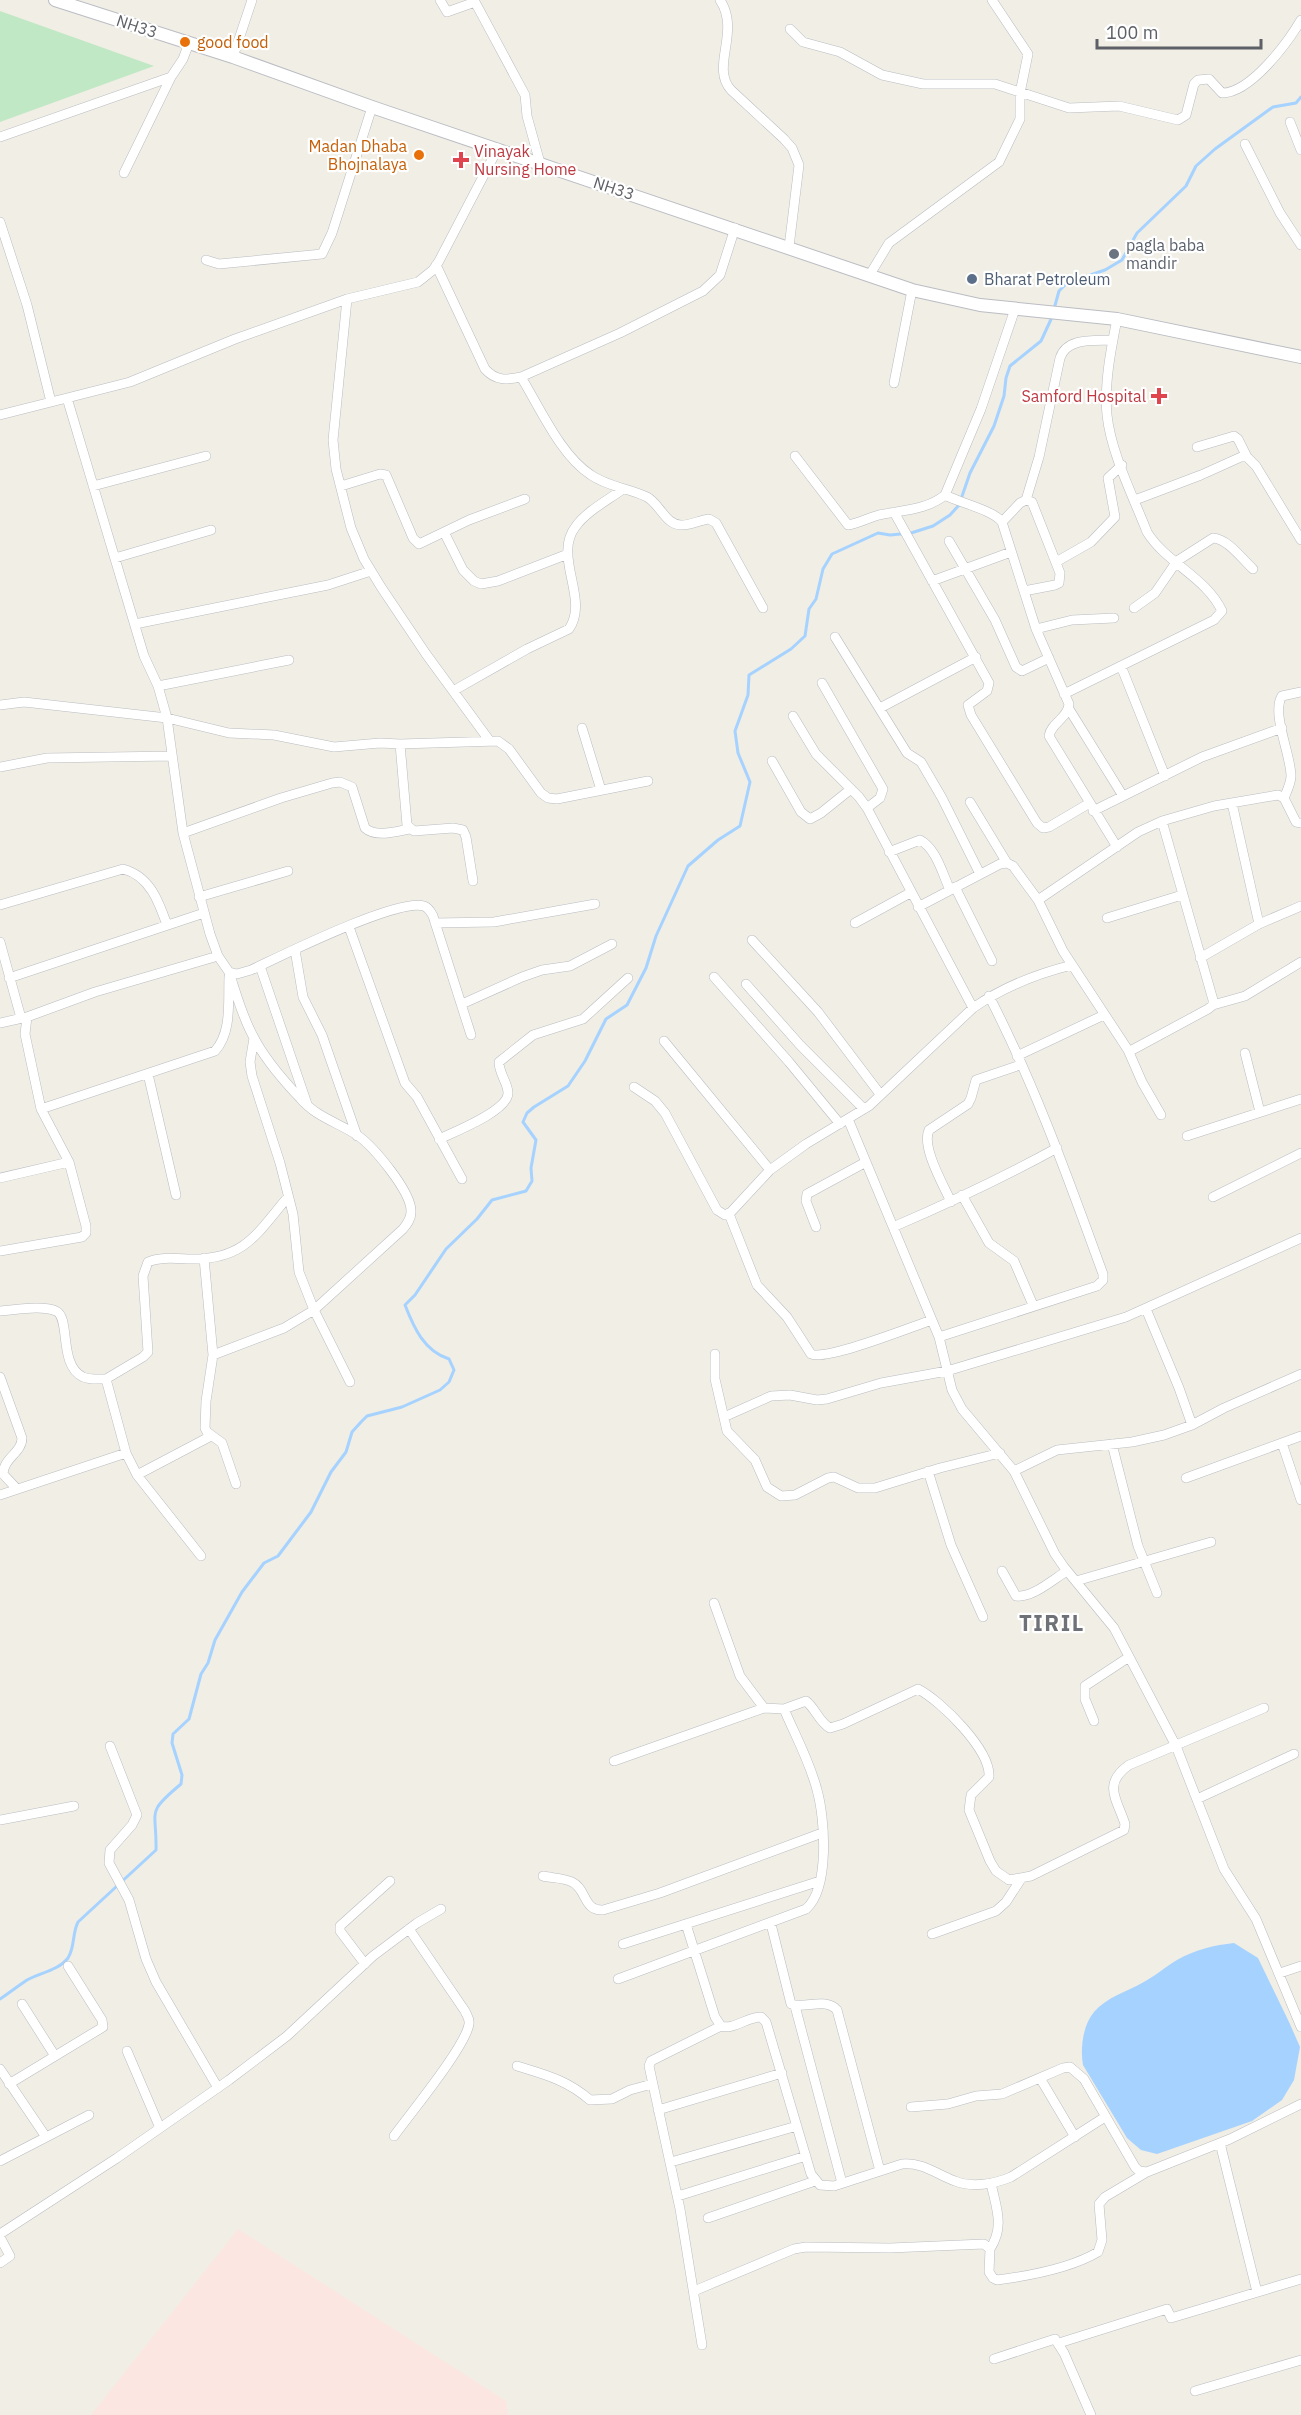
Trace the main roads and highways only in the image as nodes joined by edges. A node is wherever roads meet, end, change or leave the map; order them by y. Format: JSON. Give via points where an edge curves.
{"nodes":[{"id":1,"x":55,"y":0,"type":"edge"},
{"id":2,"x":1301,"y":357,"type":"edge"}],
"edges":[{"from":1,"to":2,"type":"main road","name":"NH33","via":[[233,57],[912,290],[961,302],[1118,319]]}]}
